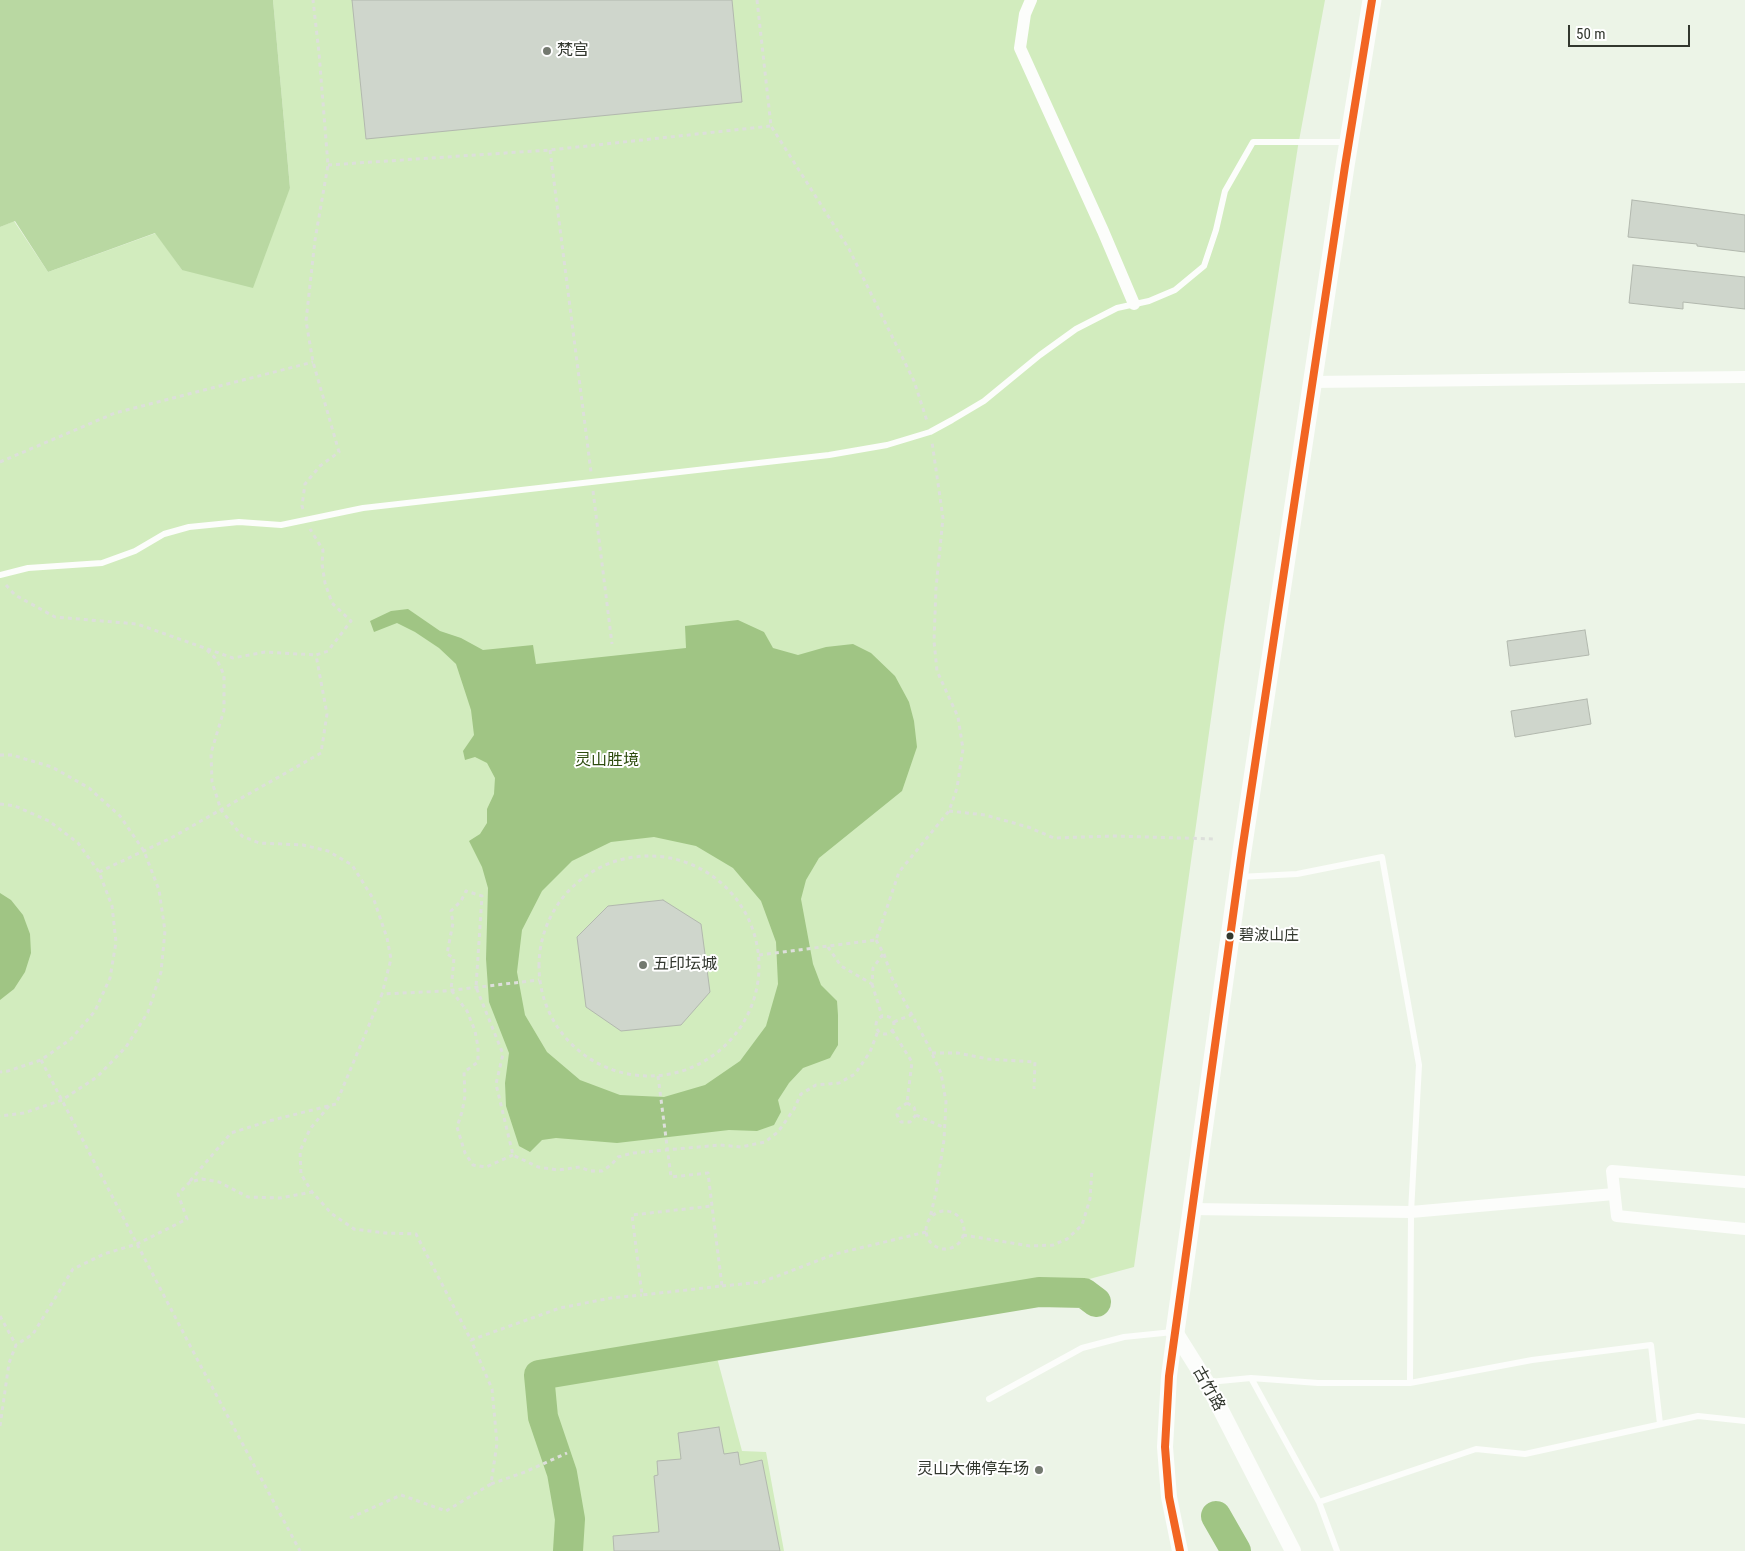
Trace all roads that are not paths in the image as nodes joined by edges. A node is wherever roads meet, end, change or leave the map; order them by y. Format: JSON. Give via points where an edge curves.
{"nodes":[{"id":1,"x":1031,"y":0,"type":"edge"},
{"id":2,"x":1372,"y":0,"type":"edge"},
{"id":3,"x":1349,"y":142,"type":"junction"},
{"id":4,"x":1134,"y":304,"type":"junction"},
{"id":5,"x":1745,"y":377,"type":"edge"},
{"id":6,"x":1312,"y":382,"type":"junction"},
{"id":7,"x":0,"y":574,"type":"edge"},
{"id":8,"x":1238,"y":877,"type":"junction"},
{"id":9,"x":1745,"y":1182,"type":"edge"},
{"id":10,"x":1614,"y":1194,"type":"junction"},
{"id":11,"x":1192,"y":1209,"type":"junction"},
{"id":12,"x":1412,"y":1212,"type":"junction"},
{"id":13,"x":1745,"y":1229,"type":"edge"},
{"id":14,"x":1175,"y":1332,"type":"junction"},
{"id":15,"x":1252,"y":1378,"type":"junction"},
{"id":16,"x":1207,"y":1382,"type":"junction"},
{"id":17,"x":1410,"y":1383,"type":"junction"},
{"id":18,"x":989,"y":1399,"type":"dead end"},
{"id":19,"x":1745,"y":1420,"type":"edge"},
{"id":20,"x":1660,"y":1424,"type":"junction"},
{"id":21,"x":1319,"y":1502,"type":"junction"},
{"id":22,"x":1180,"y":1551,"type":"edge"},
{"id":23,"x":1293,"y":1551,"type":"edge"},
{"id":24,"x":1337,"y":1551,"type":"edge"}],
"edges":[{"from":1,"to":4,"type":"street","via":[[1025,14],[1020,48]]},
{"from":2,"to":3,"type":"main road"},
{"from":3,"to":4,"type":"lane","via":[[1253,142],[1225,191],[1204,266],[1175,290]]},
{"from":3,"to":6,"type":"main road"},
{"from":4,"to":7,"type":"lane","via":[[1117,308],[1076,329],[984,401],[952,420],[930,432],[887,445],[829,455],[363,508],[281,525],[239,522],[190,527],[164,534],[135,551],[102,563],[28,568]]},
{"from":5,"to":6,"type":"street"},
{"from":6,"to":8,"type":"main road"},
{"from":8,"to":11,"type":"main road"},
{"from":8,"to":12,"type":"lane","via":[[1297,874],[1382,857],[1419,1065]]},
{"from":9,"to":10,"type":"street","via":[[1612,1171]]},
{"from":10,"to":12,"type":"street"},
{"from":10,"to":13,"type":"street","via":[[1617,1216]]},
{"from":11,"to":12,"type":"street"},
{"from":11,"to":14,"type":"main road"},
{"from":12,"to":17,"type":"lane"},
{"from":14,"to":16,"type":"street","name":"古竹路"},
{"from":14,"to":18,"type":"lane","via":[[1124,1337],[1082,1348]]},
{"from":14,"to":22,"type":"street","via":[[1165,1446],[1169,1497]]},
{"from":15,"to":16,"type":"lane"},
{"from":15,"to":17,"type":"lane","via":[[1318,1383]]},
{"from":15,"to":21,"type":"lane"},
{"from":16,"to":23,"type":"street","name":"古竹路"},
{"from":17,"to":20,"type":"lane","via":[[1532,1360],[1651,1346]]},
{"from":19,"to":20,"type":"lane","via":[[1698,1416]]},
{"from":20,"to":21,"type":"lane","via":[[1525,1454],[1476,1449]]},
{"from":21,"to":24,"type":"lane"}]}
